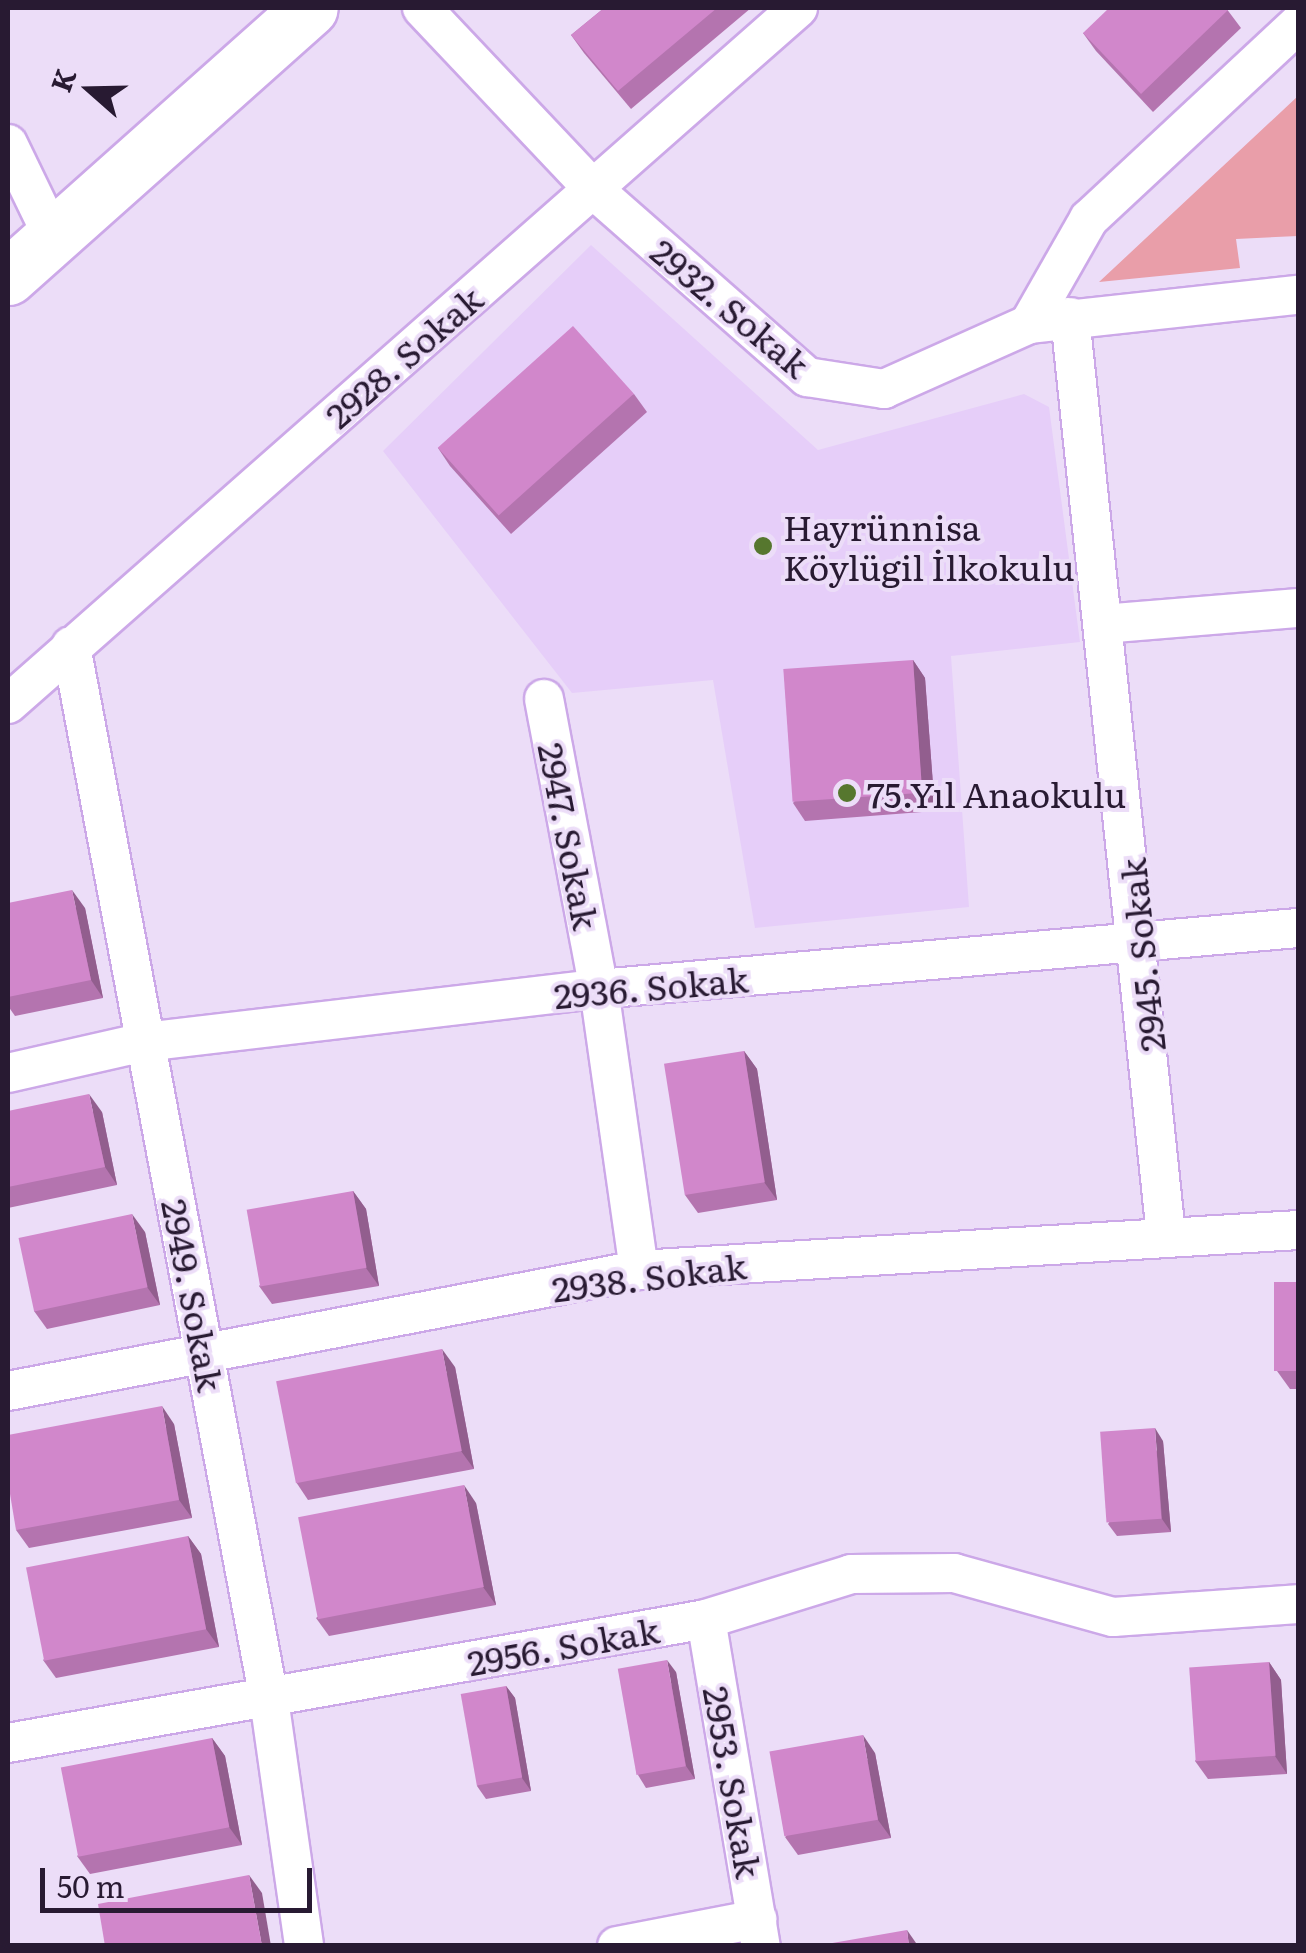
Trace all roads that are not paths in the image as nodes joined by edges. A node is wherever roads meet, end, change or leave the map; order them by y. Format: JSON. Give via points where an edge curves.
{"nodes":[{"id":1,"x":310,"y":8,"type":"edge"},
{"id":2,"x":422,"y":8,"type":"edge"},
{"id":3,"x":798,"y":8,"type":"edge"},
{"id":4,"x":1298,"y":24,"type":"edge"},
{"id":5,"x":8,"y":144,"type":"edge"},
{"id":6,"x":593,"y":189,"type":"junction"},
{"id":7,"x":53,"y":236,"type":"junction"},
{"id":8,"x":8,"y":278,"type":"edge"},
{"id":9,"x":1298,"y":295,"type":"edge"},
{"id":10,"x":1070,"y":317,"type":"junction"},
{"id":11,"x":1029,"y":324,"type":"junction"},
{"id":12,"x":1298,"y":608,"type":"edge"},
{"id":13,"x":1103,"y":624,"type":"junction"},
{"id":14,"x":72,"y":646,"type":"junction"},
{"id":15,"x":544,"y":699,"type":"dead end"},
{"id":16,"x":8,"y":704,"type":"edge"},
{"id":17,"x":1298,"y":928,"type":"edge"},
{"id":18,"x":1142,"y":944,"type":"junction"},
{"id":19,"x":599,"y":989,"type":"junction"},
{"id":20,"x":146,"y":1042,"type":"junction"},
{"id":21,"x":8,"y":1073,"type":"edge"},
{"id":22,"x":1298,"y":1230,"type":"edge"},
{"id":23,"x":1166,"y":1235,"type":"junction"},
{"id":24,"x":639,"y":1270,"type":"junction"},
{"id":25,"x":206,"y":1354,"type":"junction"},
{"id":26,"x":8,"y":1391,"type":"edge"},
{"id":27,"x":1298,"y":1604,"type":"edge"},
{"id":28,"x":706,"y":1620,"type":"junction"},
{"id":29,"x":269,"y":1698,"type":"junction"},
{"id":30,"x":8,"y":1744,"type":"edge"},
{"id":31,"x":759,"y":1932,"type":"edge"},
{"id":32,"x":304,"y":1946,"type":"edge"},
{"id":33,"x":617,"y":1946,"type":"edge"}],
"edges":[{"from":1,"to":7,"type":"street"},
{"from":2,"to":6,"type":"street","name":"2932. Sokak"},
{"from":3,"to":6,"type":"street","name":"2928. Sokak"},
{"from":4,"to":11,"type":"street","via":[[1089,218]]},
{"from":5,"to":7,"type":"street"},
{"from":6,"to":11,"type":"street","name":"2932. Sokak","via":[[806,377],[884,388]]},
{"from":6,"to":14,"type":"street","name":"2928. Sokak"},
{"from":7,"to":8,"type":"street"},
{"from":9,"to":10,"type":"street","name":"2932. Sokak"},
{"from":10,"to":11,"type":"street","name":"2932. Sokak"},
{"from":10,"to":13,"type":"street","name":"2945. Sokak"},
{"from":12,"to":13,"type":"street"},
{"from":13,"to":18,"type":"street","name":"2945. Sokak"},
{"from":14,"to":16,"type":"street","name":"2928. Sokak"},
{"from":14,"to":20,"type":"street","name":"2949. Sokak"},
{"from":15,"to":19,"type":"street","name":"2947. Sokak"},
{"from":17,"to":18,"type":"street","name":"2936. Sokak"},
{"from":18,"to":19,"type":"street","name":"2936. Sokak"},
{"from":18,"to":23,"type":"street","name":"2945. Sokak"},
{"from":19,"to":20,"type":"street","name":"2936. Sokak"},
{"from":19,"to":24,"type":"street","name":"2947. Sokak"},
{"from":20,"to":21,"type":"street","name":"2936. Sokak"},
{"from":20,"to":25,"type":"street","name":"2949. Sokak"},
{"from":22,"to":23,"type":"street","name":"2938. Sokak"},
{"from":23,"to":24,"type":"street","name":"2938. Sokak"},
{"from":24,"to":25,"type":"street","name":"2938. Sokak"},
{"from":25,"to":26,"type":"street","name":"2938. Sokak"},
{"from":25,"to":29,"type":"street","name":"2949. Sokak"},
{"from":27,"to":28,"type":"street","name":"2956. Sokak","via":[[1113,1616],[954,1573],[868,1574]]},
{"from":28,"to":29,"type":"street","name":"2956. Sokak"},
{"from":28,"to":31,"type":"street","name":"2953. Sokak"},
{"from":29,"to":30,"type":"street","name":"2956. Sokak"},
{"from":29,"to":32,"type":"street","name":"2949. Sokak"},
{"from":31,"to":33,"type":"street"}]}
